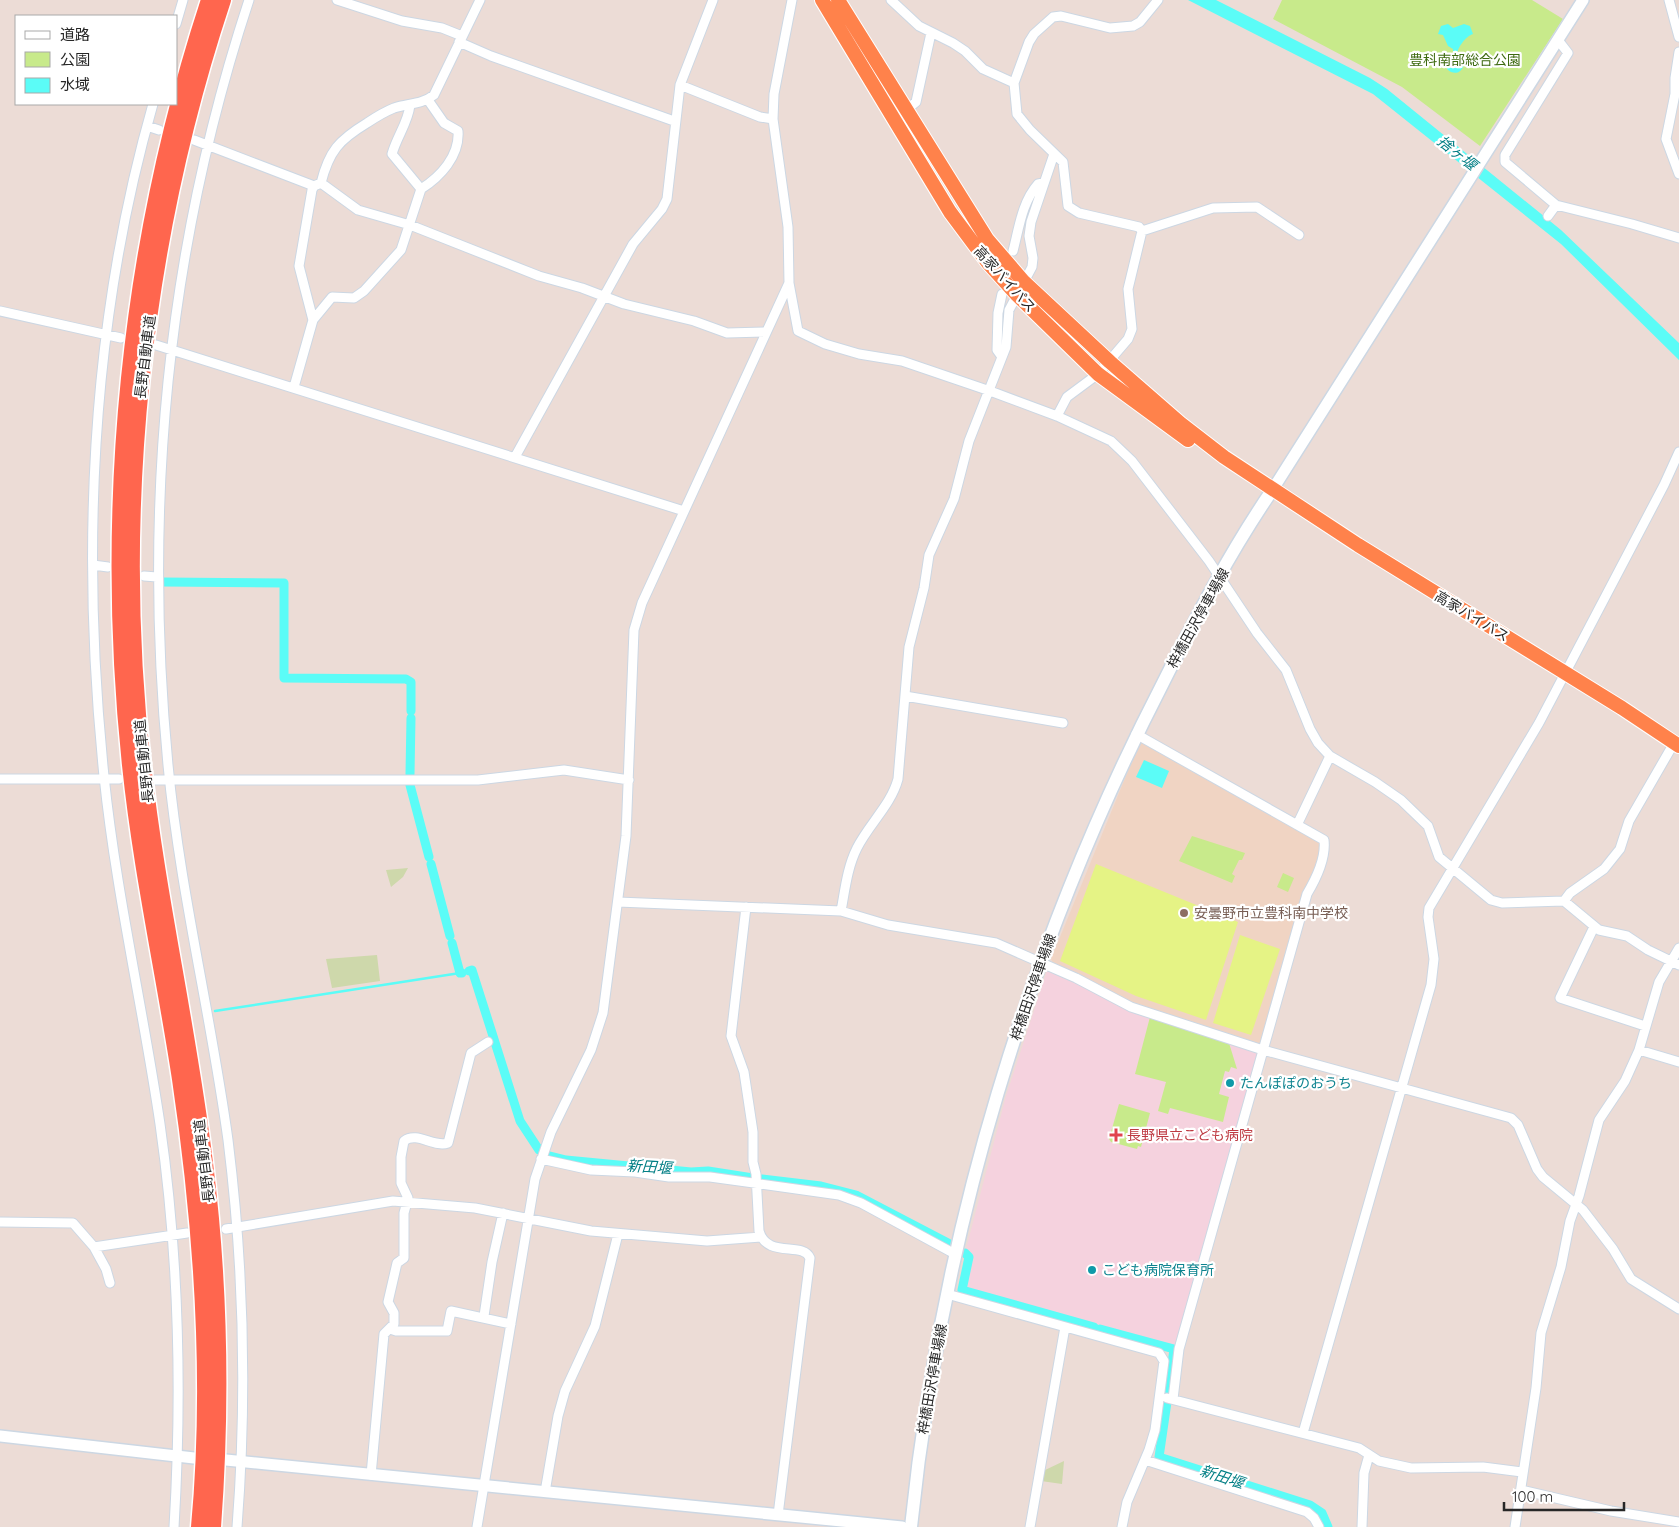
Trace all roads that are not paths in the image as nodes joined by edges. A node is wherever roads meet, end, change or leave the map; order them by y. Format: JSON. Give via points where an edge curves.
{"nodes":[{"id":1,"x":184,"y":0,"type":"edge"},
{"id":2,"x":208,"y":0,"type":"edge"},
{"id":3,"x":223,"y":0,"type":"edge"},
{"id":4,"x":249,"y":0,"type":"edge"},
{"id":5,"x":337,"y":0,"type":"edge"},
{"id":6,"x":480,"y":0,"type":"edge"},
{"id":7,"x":713,"y":0,"type":"edge"},
{"id":8,"x":792,"y":0,"type":"edge"},
{"id":9,"x":822,"y":0,"type":"edge"},
{"id":10,"x":838,"y":0,"type":"edge"},
{"id":11,"x":890,"y":0,"type":"edge"},
{"id":12,"x":1158,"y":0,"type":"edge"},
{"id":13,"x":1583,"y":0,"type":"edge"},
{"id":14,"x":1669,"y":0,"type":"edge"},
{"id":15,"x":178,"y":18,"type":"edge"},
{"id":16,"x":931,"y":33,"type":"junction"},
{"id":17,"x":1679,"y":37,"type":"edge"},
{"id":18,"x":461,"y":39,"type":"junction"},
{"id":19,"x":1558,"y":40,"type":"junction"},
{"id":20,"x":1679,"y":52,"type":"edge"},
{"id":21,"x":680,"y":84,"type":"junction"},
{"id":22,"x":1014,"y":84,"type":"junction"},
{"id":23,"x":428,"y":100,"type":"junction"},
{"id":24,"x":153,"y":105,"type":"edge"},
{"id":25,"x":410,"y":105,"type":"junction"},
{"id":26,"x":905,"y":111,"type":"junction"},
{"id":27,"x":773,"y":118,"type":"junction"},
{"id":28,"x":674,"y":121,"type":"junction"},
{"id":29,"x":147,"y":126,"type":"junction"},
{"id":30,"x":159,"y":130,"type":"dead end"},
{"id":31,"x":194,"y":140,"type":"dead end"},
{"id":32,"x":208,"y":144,"type":"junction"},
{"id":33,"x":1054,"y":154,"type":"junction"},
{"id":34,"x":1679,"y":174,"type":"edge"},
{"id":35,"x":1043,"y":183,"type":"junction"},
{"id":36,"x":318,"y":184,"type":"junction"},
{"id":37,"x":421,"y":190,"type":"junction"},
{"id":38,"x":1556,"y":205,"type":"junction"},
{"id":39,"x":1548,"y":216,"type":"dead end"},
{"id":40,"x":410,"y":225,"type":"junction"},
{"id":41,"x":1142,"y":231,"type":"junction"},
{"id":42,"x":1299,"y":235,"type":"dead end"},
{"id":43,"x":1679,"y":238,"type":"edge"},
{"id":44,"x":1014,"y":251,"type":"dead end"},
{"id":45,"x":1024,"y":282,"type":"junction"},
{"id":46,"x":789,"y":283,"type":"junction"},
{"id":47,"x":1002,"y":294,"type":"dead end"},
{"id":48,"x":1017,"y":295,"type":"junction"},
{"id":49,"x":605,"y":297,"type":"junction"},
{"id":50,"x":0,"y":311,"type":"edge"},
{"id":51,"x":313,"y":320,"type":"junction"},
{"id":52,"x":766,"y":332,"type":"junction"},
{"id":53,"x":108,"y":335,"type":"junction"},
{"id":54,"x":121,"y":338,"type":"dead end"},
{"id":55,"x":156,"y":345,"type":"dead end"},
{"id":56,"x":170,"y":348,"type":"junction"},
{"id":57,"x":1002,"y":357,"type":"junction"},
{"id":58,"x":1110,"y":362,"type":"junction"},
{"id":59,"x":1098,"y":374,"type":"junction"},
{"id":60,"x":294,"y":387,"type":"junction"},
{"id":61,"x":990,"y":391,"type":"junction"},
{"id":62,"x":1057,"y":416,"type":"junction"},
{"id":63,"x":1679,"y":452,"type":"edge"},
{"id":64,"x":515,"y":457,"type":"junction"},
{"id":65,"x":1269,"y":487,"type":"junction"},
{"id":66,"x":684,"y":511,"type":"junction"},
{"id":67,"x":93,"y":564,"type":"junction"},
{"id":68,"x":108,"y":567,"type":"dead end"},
{"id":69,"x":144,"y":576,"type":"dead end"},
{"id":70,"x":157,"y":577,"type":"junction"},
{"id":71,"x":1220,"y":577,"type":"junction"},
{"id":72,"x":1565,"y":673,"type":"junction"},
{"id":73,"x":905,"y":696,"type":"junction"},
{"id":74,"x":1063,"y":723,"type":"dead end"},
{"id":75,"x":1136,"y":734,"type":"junction"},
{"id":76,"x":1676,"y":744,"type":"edge"},
{"id":77,"x":1330,"y":756,"type":"junction"},
{"id":78,"x":0,"y":779,"type":"edge"},
{"id":79,"x":104,"y":779,"type":"junction"},
{"id":80,"x":170,"y":779,"type":"junction"},
{"id":81,"x":119,"y":780,"type":"dead end"},
{"id":82,"x":155,"y":780,"type":"dead end"},
{"id":83,"x":629,"y":780,"type":"junction"},
{"id":84,"x":1297,"y":825,"type":"junction"},
{"id":85,"x":1452,"y":870,"type":"junction"},
{"id":86,"x":1564,"y":901,"type":"junction"},
{"id":87,"x":618,"y":902,"type":"junction"},
{"id":88,"x":746,"y":908,"type":"junction"},
{"id":89,"x":841,"y":911,"type":"junction"},
{"id":90,"x":1594,"y":927,"type":"junction"},
{"id":91,"x":1679,"y":948,"type":"edge"},
{"id":92,"x":1675,"y":963,"type":"edge"},
{"id":93,"x":1040,"y":964,"type":"junction"},
{"id":94,"x":1645,"y":1026,"type":"junction"},
{"id":95,"x":488,"y":1042,"type":"dead end"},
{"id":96,"x":1263,"y":1050,"type":"junction"},
{"id":97,"x":1639,"y":1050,"type":"junction"},
{"id":98,"x":1679,"y":1062,"type":"edge"},
{"id":99,"x":1402,"y":1088,"type":"junction"},
{"id":100,"x":541,"y":1159,"type":"junction"},
{"id":101,"x":757,"y":1185,"type":"junction"},
{"id":102,"x":406,"y":1202,"type":"junction"},
{"id":103,"x":1577,"y":1203,"type":"junction"},
{"id":104,"x":503,"y":1213,"type":"junction"},
{"id":105,"x":528,"y":1218,"type":"junction"},
{"id":106,"x":0,"y":1222,"type":"edge"},
{"id":107,"x":237,"y":1226,"type":"junction"},
{"id":108,"x":226,"y":1228,"type":"dead end"},
{"id":109,"x":187,"y":1234,"type":"dead end"},
{"id":110,"x":618,"y":1234,"type":"junction"},
{"id":111,"x":172,"y":1235,"type":"junction"},
{"id":112,"x":761,"y":1237,"type":"junction"},
{"id":113,"x":94,"y":1247,"type":"junction"},
{"id":114,"x":955,"y":1254,"type":"junction"},
{"id":115,"x":110,"y":1283,"type":"dead end"},
{"id":116,"x":947,"y":1294,"type":"junction"},
{"id":117,"x":1679,"y":1309,"type":"edge"},
{"id":118,"x":484,"y":1316,"type":"junction"},
{"id":119,"x":511,"y":1324,"type":"junction"},
{"id":120,"x":1065,"y":1328,"type":"junction"},
{"id":121,"x":390,"y":1329,"type":"junction"},
{"id":122,"x":1159,"y":1396,"type":"junction"},
{"id":123,"x":1172,"y":1399,"type":"junction"},
{"id":124,"x":1303,"y":1433,"type":"junction"},
{"id":125,"x":0,"y":1436,"type":"edge"},
{"id":126,"x":1369,"y":1455,"type":"junction"},
{"id":127,"x":177,"y":1456,"type":"junction"},
{"id":128,"x":194,"y":1458,"type":"dead end"},
{"id":129,"x":226,"y":1460,"type":"dead end"},
{"id":130,"x":1144,"y":1460,"type":"junction"},
{"id":131,"x":242,"y":1462,"type":"junction"},
{"id":132,"x":1522,"y":1472,"type":"junction"},
{"id":133,"x":370,"y":1474,"type":"junction"},
{"id":134,"x":484,"y":1486,"type":"junction"},
{"id":135,"x":1521,"y":1490,"type":"junction"},
{"id":136,"x":545,"y":1492,"type":"junction"},
{"id":137,"x":1679,"y":1514,"type":"edge"},
{"id":138,"x":778,"y":1515,"type":"junction"},
{"id":139,"x":1679,"y":1522,"type":"edge"},
{"id":140,"x":174,"y":1527,"type":"edge"},
{"id":141,"x":199,"y":1527,"type":"edge"},
{"id":142,"x":213,"y":1527,"type":"edge"},
{"id":143,"x":237,"y":1527,"type":"edge"},
{"id":144,"x":477,"y":1527,"type":"edge"},
{"id":145,"x":902,"y":1527,"type":"edge"},
{"id":146,"x":911,"y":1527,"type":"edge"},
{"id":147,"x":1030,"y":1527,"type":"edge"},
{"id":148,"x":1122,"y":1527,"type":"edge"},
{"id":149,"x":1319,"y":1527,"type":"edge"},
{"id":150,"x":1362,"y":1527,"type":"edge"},
{"id":151,"x":1515,"y":1527,"type":"edge"},
{"id":152,"x":1678,"y":1527,"type":"edge"}],
"edges":[{"from":1,"to":15,"type":"street"},
{"from":2,"to":141,"type":"highway","name":"長野自動車道","via":[[170,138],[140,289],[125,424],[119,560],[120,626],[130,764],[149,902],[180,1077],[200,1250],[205,1384]]},
{"from":3,"to":142,"type":"highway","name":"長野自動車道","via":[[183,144],[153,292],[138,426],[132,561],[136,683],[143,763],[193,1076],[214,1248],[219,1366]]},
{"from":4,"to":32,"type":"street"},
{"from":5,"to":18,"type":"street","via":[[402,21],[442,28]]},
{"from":6,"to":18,"type":"street"},
{"from":7,"to":21,"type":"street"},
{"from":8,"to":27,"type":"street","via":[[774,94]]},
{"from":9,"to":48,"type":"highway","name":"高家バイパス","via":[[950,212]]},
{"from":10,"to":26,"type":"highway","name":"高家バイパス"},
{"from":11,"to":16,"type":"street"},
{"from":12,"to":22,"type":"street","via":[[1133,26],[1110,28],[1061,16],[1047,21],[1029,42]]},
{"from":13,"to":19,"type":"street"},
{"from":14,"to":17,"type":"street"},
{"from":16,"to":22,"type":"street","via":[[965,51],[983,69]]},
{"from":16,"to":26,"type":"street","via":[[916,102]]},
{"from":18,"to":23,"type":"street","via":[[439,88]]},
{"from":18,"to":28,"type":"street","via":[[491,56]]},
{"from":19,"to":38,"type":"street","via":[[1568,53],[1504,160]]},
{"from":19,"to":65,"type":"street"},
{"from":20,"to":34,"type":"street","via":[[1666,139]]},
{"from":21,"to":27,"type":"street","via":[[760,117]]},
{"from":21,"to":28,"type":"street"},
{"from":22,"to":33,"type":"street","via":[[1017,114]]},
{"from":23,"to":25,"type":"street"},
{"from":23,"to":37,"type":"street","via":[[444,123],[458,131],[458,138],[451,160]]},
{"from":24,"to":29,"type":"street"},
{"from":25,"to":36,"type":"street","via":[[382,114],[343,139]]},
{"from":25,"to":37,"type":"street","via":[[409,117],[396,139],[392,154]]},
{"from":26,"to":45,"type":"highway","name":"高家バイパス","via":[[987,239]]},
{"from":27,"to":46,"type":"street","via":[[788,227]]},
{"from":28,"to":49,"type":"street","via":[[667,200],[632,244]]},
{"from":29,"to":30,"type":"street"},
{"from":29,"to":53,"type":"street","via":[[124,231]]},
{"from":31,"to":32,"type":"street"},
{"from":32,"to":36,"type":"street"},
{"from":32,"to":56,"type":"street"},
{"from":33,"to":35,"type":"street"},
{"from":33,"to":41,"type":"street","via":[[1063,162],[1067,201],[1072,210],[1140,227]]},
{"from":35,"to":44,"type":"street","via":[[1031,192],[1024,207]]},
{"from":35,"to":45,"type":"street","via":[[1029,230],[1032,267]]},
{"from":36,"to":40,"type":"street","via":[[358,210]]},
{"from":36,"to":51,"type":"street","via":[[298,266]]},
{"from":37,"to":40,"type":"street"},
{"from":38,"to":39,"type":"street"},
{"from":38,"to":43,"type":"street"},
{"from":40,"to":49,"type":"street","via":[[539,276]]},
{"from":40,"to":51,"type":"street","via":[[401,250],[364,291],[354,298],[332,297]]},
{"from":41,"to":42,"type":"street","via":[[1213,208],[1257,207]]},
{"from":41,"to":58,"type":"street","via":[[1128,289],[1132,329]]},
{"from":45,"to":48,"type":"street"},
{"from":45,"to":58,"type":"highway","name":"高家バイパス"},
{"from":46,"to":52,"type":"street"},
{"from":46,"to":61,"type":"street","via":[[796,325],[804,335],[858,354],[902,361]]},
{"from":47,"to":57,"type":"street","via":[[997,350]]},
{"from":48,"to":57,"type":"street","via":[[1008,310],[1006,346]]},
{"from":48,"to":59,"type":"highway","name":"高家バイパス"},
{"from":49,"to":52,"type":"street","via":[[694,320],[727,333]]},
{"from":49,"to":64,"type":"street"},
{"from":50,"to":53,"type":"street"},
{"from":51,"to":60,"type":"street"},
{"from":52,"to":66,"type":"street"},
{"from":53,"to":54,"type":"street"},
{"from":53,"to":67,"type":"street","via":[[95,466]]},
{"from":55,"to":56,"type":"street"},
{"from":56,"to":60,"type":"street"},
{"from":56,"to":70,"type":"street","via":[[159,485]]},
{"from":57,"to":61,"type":"street"},
{"from":58,"to":59,"type":"street"},
{"from":58,"to":65,"type":"highway","name":"高家バイパス","via":[[1180,423]]},
{"from":59,"to":62,"type":"street","via":[[1066,397]]},
{"from":59,"to":65,"type":"highway","name":"高家バイパス","via":[[1199,448]]},
{"from":60,"to":64,"type":"street"},
{"from":61,"to":62,"type":"street"},
{"from":61,"to":73,"type":"street","via":[[968,441],[954,499],[929,555],[909,647]]},
{"from":62,"to":71,"type":"street","via":[[1102,436],[1122,449]]},
{"from":63,"to":72,"type":"street"},
{"from":64,"to":66,"type":"street"},
{"from":65,"to":71,"type":"main road","name":"梓橋田沢停車場線"},
{"from":65,"to":72,"type":"highway","name":"高家バイパス"},
{"from":66,"to":83,"type":"street","via":[[642,603],[634,630]]},
{"from":67,"to":68,"type":"street"},
{"from":67,"to":79,"type":"street","via":[[94,641]]},
{"from":69,"to":70,"type":"street"},
{"from":70,"to":80,"type":"street","via":[[158,633]]},
{"from":71,"to":75,"type":"main road","name":"梓橋田沢停車場線"},
{"from":71,"to":77,"type":"street","via":[[1286,670],[1310,729]]},
{"from":72,"to":76,"type":"highway","name":"高家バイパス"},
{"from":72,"to":85,"type":"street"},
{"from":73,"to":74,"type":"street"},
{"from":73,"to":89,"type":"street","via":[[894,793],[857,848],[848,870]]},
{"from":75,"to":84,"type":"street"},
{"from":75,"to":93,"type":"main road","name":"梓橋田沢停車場線","via":[[1081,857]]},
{"from":76,"to":86,"type":"street","via":[[1630,821],[1620,849],[1604,868],[1570,892]]},
{"from":77,"to":84,"type":"street"},
{"from":77,"to":85,"type":"street","via":[[1401,800],[1428,826],[1435,852]]},
{"from":78,"to":79,"type":"street"},
{"from":79,"to":81,"type":"street"},
{"from":79,"to":111,"type":"street","via":[[160,1124]]},
{"from":80,"to":82,"type":"street"},
{"from":80,"to":83,"type":"street","via":[[478,780],[564,770]]},
{"from":80,"to":107,"type":"street","via":[[218,1078]]},
{"from":83,"to":87,"type":"street"},
{"from":84,"to":96,"type":"street","via":[[1324,840],[1325,847],[1307,894]]},
{"from":85,"to":86,"type":"street","via":[[1497,902]]},
{"from":85,"to":99,"type":"street","via":[[1429,908],[1434,959],[1432,979]]},
{"from":86,"to":90,"type":"street"},
{"from":87,"to":88,"type":"street"},
{"from":87,"to":100,"type":"street","via":[[598,1032]]},
{"from":88,"to":89,"type":"street"},
{"from":88,"to":101,"type":"street","via":[[731,1036],[744,1072]]},
{"from":89,"to":93,"type":"street","via":[[888,925],[996,943]]},
{"from":90,"to":92,"type":"street","via":[[1627,936]]},
{"from":90,"to":94,"type":"street","via":[[1560,998]]},
{"from":91,"to":92,"type":"street"},
{"from":92,"to":94,"type":"street","via":[[1659,982]]},
{"from":93,"to":96,"type":"street","via":[[1131,1006]]},
{"from":93,"to":114,"type":"main road","name":"梓橋田沢停車場線","via":[[996,1098]]},
{"from":94,"to":97,"type":"street"},
{"from":95,"to":102,"type":"street","via":[[472,1053],[448,1143],[443,1145],[413,1137],[404,1141],[400,1156],[401,1183],[408,1198]]},
{"from":96,"to":99,"type":"street"},
{"from":96,"to":123,"type":"street","via":[[1179,1349]]},
{"from":97,"to":98,"type":"street"},
{"from":97,"to":103,"type":"street","via":[[1625,1081],[1599,1120]]},
{"from":99,"to":103,"type":"street","via":[[1514,1120],[1543,1177]]},
{"from":99,"to":124,"type":"street"},
{"from":100,"to":101,"type":"street","via":[[590,1170],[710,1177]]},
{"from":100,"to":105,"type":"street"},
{"from":101,"to":112,"type":"street"},
{"from":101,"to":114,"type":"street","via":[[849,1198]]},
{"from":102,"to":104,"type":"street"},
{"from":102,"to":107,"type":"street","via":[[393,1201]]},
{"from":102,"to":121,"type":"street","via":[[404,1258],[397,1263],[388,1302],[394,1313],[394,1324]]},
{"from":103,"to":117,"type":"street","via":[[1613,1249],[1631,1279]]},
{"from":103,"to":132,"type":"street","via":[[1541,1333]]},
{"from":104,"to":105,"type":"street"},
{"from":104,"to":118,"type":"street"},
{"from":105,"to":110,"type":"street","via":[[574,1230]]},
{"from":105,"to":119,"type":"street"},
{"from":106,"to":113,"type":"street","via":[[73,1223]]},
{"from":107,"to":108,"type":"street"},
{"from":107,"to":131,"type":"street","via":[[244,1349]]},
{"from":109,"to":111,"type":"street"},
{"from":110,"to":112,"type":"street","via":[[707,1241]]},
{"from":110,"to":136,"type":"street","via":[[595,1326],[560,1408]]},
{"from":111,"to":113,"type":"street"},
{"from":111,"to":127,"type":"street","via":[[177,1336]]},
{"from":112,"to":138,"type":"street","via":[[775,1248],[805,1252],[810,1258]]},
{"from":113,"to":115,"type":"street"},
{"from":114,"to":116,"type":"main road","name":"梓橋田沢停車場線"},
{"from":116,"to":120,"type":"street"},
{"from":116,"to":146,"type":"main road","name":"梓橋田沢停車場線","via":[[926,1408]]},
{"from":118,"to":119,"type":"street"},
{"from":118,"to":121,"type":"street","via":[[451,1311],[447,1331]]},
{"from":119,"to":134,"type":"street"},
{"from":120,"to":122,"type":"street","via":[[1159,1353],[1164,1360]]},
{"from":120,"to":147,"type":"street"},
{"from":121,"to":133,"type":"street","via":[[384,1334]]},
{"from":122,"to":123,"type":"street"},
{"from":122,"to":130,"type":"street","via":[[1155,1430]]},
{"from":123,"to":124,"type":"street"},
{"from":124,"to":126,"type":"street","via":[[1359,1448]]},
{"from":125,"to":127,"type":"street"},
{"from":126,"to":132,"type":"street","via":[[1379,1461],[1411,1468],[1483,1467]]},
{"from":126,"to":150,"type":"street","via":[[1364,1473]]},
{"from":127,"to":128,"type":"street"},
{"from":127,"to":140,"type":"street"},
{"from":129,"to":131,"type":"street"},
{"from":130,"to":148,"type":"street","via":[[1127,1502]]},
{"from":130,"to":149,"type":"street","via":[[1308,1512]]},
{"from":131,"to":133,"type":"street"},
{"from":131,"to":143,"type":"street"},
{"from":132,"to":135,"type":"street"},
{"from":133,"to":134,"type":"street"},
{"from":134,"to":136,"type":"street"},
{"from":134,"to":144,"type":"street"},
{"from":135,"to":139,"type":"street","via":[[1611,1511]]},
{"from":135,"to":151,"type":"street"},
{"from":136,"to":138,"type":"street"},
{"from":137,"to":139,"type":"street"},
{"from":138,"to":145,"type":"street"},
{"from":139,"to":152,"type":"street"}]}
